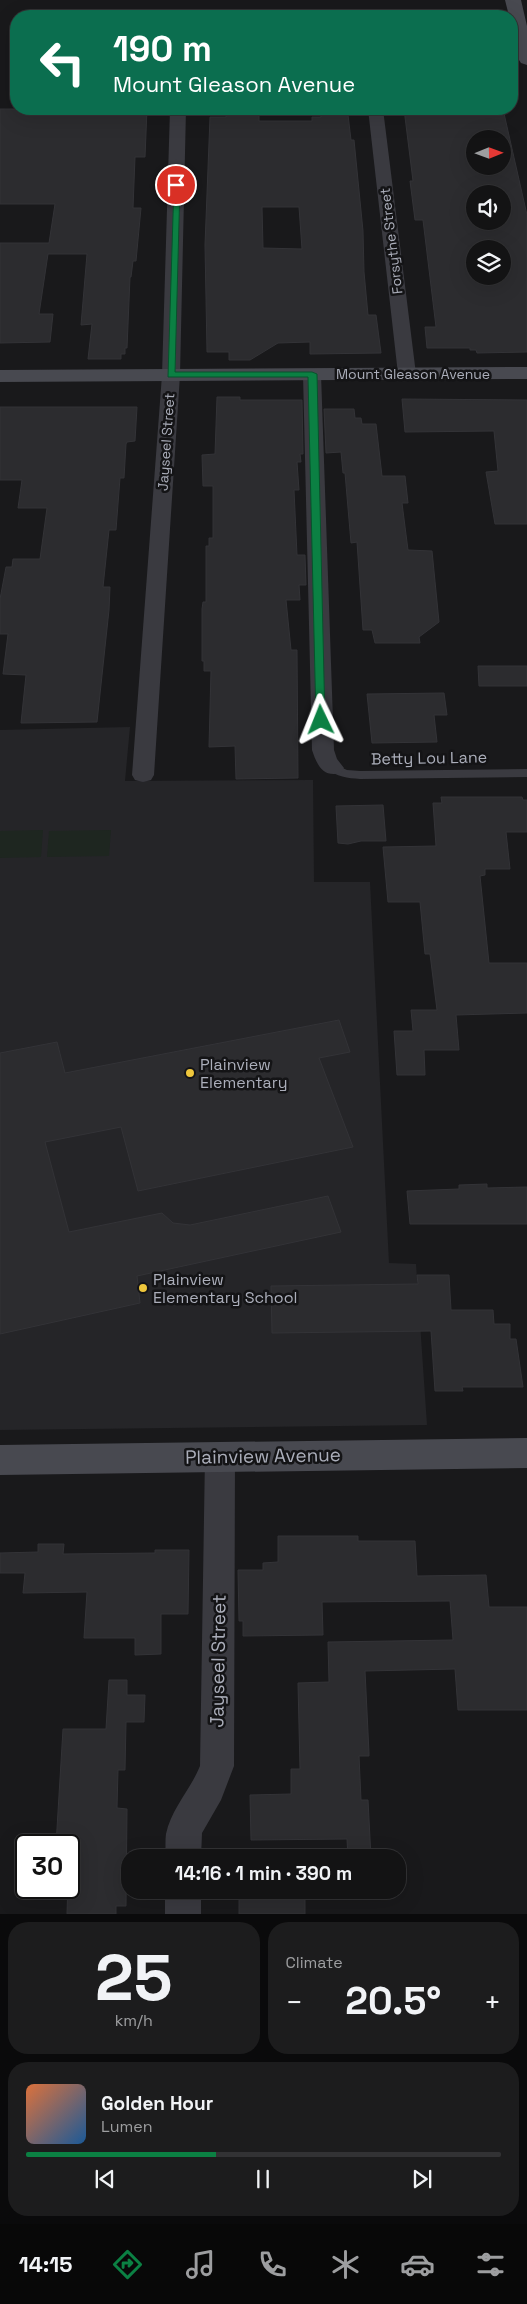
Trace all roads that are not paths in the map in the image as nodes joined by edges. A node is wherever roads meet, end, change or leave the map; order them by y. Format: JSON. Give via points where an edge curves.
{"nodes":[{"id":1,"x":518,"y":14,"type":"edge"},
{"id":2,"x":523,"y":28,"type":"edge"},
{"id":3,"x":527,"y":60,"type":"edge"},
{"id":4,"x":178,"y":115,"type":"edge"},
{"id":5,"x":376,"y":115,"type":"edge"},
{"id":6,"x":527,"y":373,"type":"edge"},
{"id":7,"x":312,"y":374,"type":"junction"},
{"id":8,"x":407,"y":374,"type":"junction"},
{"id":9,"x":170,"y":375,"type":"junction"},
{"id":10,"x":0,"y":376,"type":"edge"},
{"id":11,"x":333,"y":768,"type":"joint"},
{"id":12,"x":527,"y":773,"type":"edge"},
{"id":13,"x":144,"y":775,"type":"dead end"},
{"id":14,"x":527,"y":1453,"type":"edge"},
{"id":15,"x":220,"y":1456,"type":"junction"},
{"id":16,"x":0,"y":1460,"type":"edge"},
{"id":17,"x":183,"y":1849,"type":"edge"},
{"id":18,"x":183,"y":1899,"type":"edge"},
{"id":19,"x":183,"y":1914,"type":"edge"}],
"edges":[{"from":1,"to":2,"type":"street"},
{"from":2,"to":3,"type":"street"},
{"from":4,"to":9,"type":"street","name":"Jayseel Street"},
{"from":5,"to":8,"type":"street","name":"Forsythe Street"},
{"from":6,"to":8,"type":"street","name":"Mount Gleason Avenue"},
{"from":7,"to":8,"type":"street","name":"Mount Gleason Avenue"},
{"from":7,"to":9,"type":"street","name":"Mount Gleason Avenue"},
{"from":7,"to":11,"type":"street","via":[[322,741],[327,762]]},
{"from":9,"to":10,"type":"street","name":"Mount Gleason Avenue"},
{"from":9,"to":13,"type":"street","name":"Jayseel Street"},
{"from":11,"to":12,"type":"lane","name":"Betty Lou Lane","via":[[345,774],[360,775]]},
{"from":14,"to":15,"type":"street","name":"Plainview Avenue"},
{"from":15,"to":16,"type":"street","name":"Plainview Avenue"},
{"from":15,"to":17,"type":"street","name":"Jayseel Street","via":[[217,1766],[210,1788],[193,1812],[184,1834]]},
{"from":18,"to":19,"type":"street"}]}
